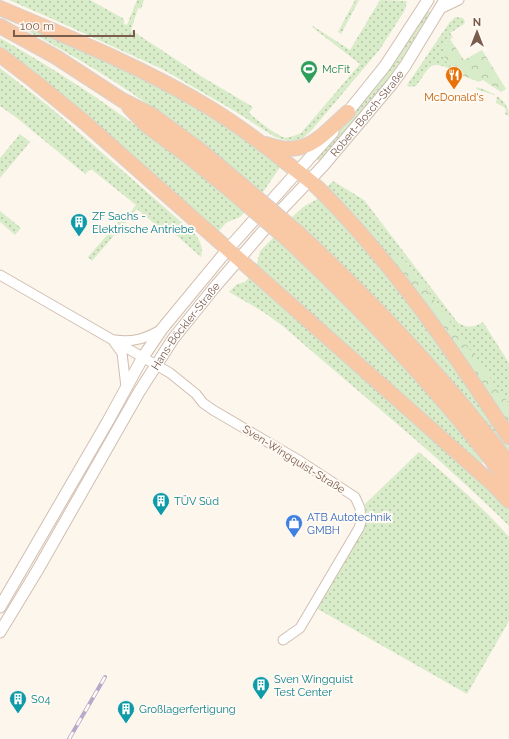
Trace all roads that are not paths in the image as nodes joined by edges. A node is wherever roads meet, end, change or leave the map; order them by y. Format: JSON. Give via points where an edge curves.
{"nodes":[{"id":1,"x":428,"y":0,"type":"edge"},
{"id":2,"x":459,"y":0,"type":"edge"},
{"id":3,"x":442,"y":5,"type":"edge"},
{"id":4,"x":0,"y":8,"type":"edge"},
{"id":5,"x":0,"y":26,"type":"edge"},
{"id":6,"x":0,"y":56,"type":"edge"},
{"id":7,"x":348,"y":112,"type":"junction"},
{"id":8,"x":259,"y":141,"type":"junction"},
{"id":9,"x":297,"y":172,"type":"junction"},
{"id":10,"x":309,"y":180,"type":"junction"},
{"id":11,"x":275,"y":196,"type":"joint"},
{"id":12,"x":283,"y":208,"type":"joint"},
{"id":13,"x":292,"y":235,"type":"junction"},
{"id":14,"x":228,"y":249,"type":"junction"},
{"id":15,"x":240,"y":260,"type":"junction"},
{"id":16,"x":0,"y":275,"type":"edge"},
{"id":17,"x":162,"y":329,"type":"junction"},
{"id":18,"x":112,"y":340,"type":"junction"},
{"id":19,"x":142,"y":357,"type":"junction"},
{"id":20,"x":155,"y":364,"type":"junction"},
{"id":21,"x":126,"y":387,"type":"junction"},
{"id":22,"x":509,"y":437,"type":"edge"},
{"id":23,"x":92,"y":449,"type":"junction"},
{"id":24,"x":103,"y":455,"type":"junction"},
{"id":25,"x":509,"y":464,"type":"edge"},
{"id":26,"x":509,"y":483,"type":"edge"},
{"id":27,"x":509,"y":502,"type":"edge"},
{"id":28,"x":25,"y":564,"type":"junction"},
{"id":29,"x":37,"y":571,"type":"junction"},
{"id":30,"x":0,"y":607,"type":"edge"},
{"id":31,"x":0,"y":632,"type":"edge"},
{"id":32,"x":283,"y":640,"type":"dead end"}],
"edges":[{"from":1,"to":7,"type":"street","name":"Robert-Bosch-Straße","via":[[385,66]]},
{"from":2,"to":3,"type":"street","name":"Robert-Bosch-Straße"},
{"from":3,"to":10,"type":"street","name":"Robert-Bosch-Straße","via":[[392,84]]},
{"from":4,"to":8,"type":"highway","via":[[80,42],[177,90],[210,108]]},
{"from":5,"to":13,"type":"highway","bridge":true,"via":[[56,57],[122,100],[146,124],[236,188]]},
{"from":6,"to":14,"type":"highway","via":[[83,121]]},
{"from":7,"to":8,"type":"highway","via":[[317,140],[296,149],[283,149]]},
{"from":7,"to":9,"type":"street","name":"Robert-Bosch-Straße"},
{"from":8,"to":9,"type":"highway"},
{"from":9,"to":10,"type":"highway"},
{"from":9,"to":11,"type":"street","name":"Robert-Bosch-Straße"},
{"from":10,"to":12,"type":"street","name":"Robert-Bosch-Straße"},
{"from":10,"to":22,"type":"highway","via":[[354,226],[409,292],[466,371]]},
{"from":11,"to":14,"type":"street","name":"Hans-Böckler-Straße"},
{"from":12,"to":15,"type":"street","name":"Hans-Böckler-Straße"},
{"from":13,"to":25,"type":"highway","via":[[348,280],[414,349]]},
{"from":13,"to":26,"type":"highway","via":[[408,361],[491,458]]},
{"from":14,"to":15,"type":"highway"},
{"from":14,"to":17,"type":"street","name":"Hans-Böckler-Straße"},
{"from":15,"to":20,"type":"street","name":"Hans-Böckler-Straße"},
{"from":15,"to":27,"type":"highway","via":[[494,485]]},
{"from":16,"to":18,"type":"street"},
{"from":17,"to":18,"type":"street","name":"Hans-Böckler-Straße","via":[[148,337],[132,341]]},
{"from":17,"to":19,"type":"street","name":"Hans-Böckler-Straße"},
{"from":18,"to":19,"type":"street"},
{"from":18,"to":21,"type":"street","via":[[122,353]]},
{"from":19,"to":20,"type":"street"},
{"from":19,"to":21,"type":"street","name":"Hans-Böckler-Straße"},
{"from":20,"to":24,"type":"street","name":"Hans-Böckler-Straße"},
{"from":20,"to":32,"type":"street","name":"Sven-Wingquist-Straße","via":[[170,373],[213,410],[306,464],[347,491],[358,502],[361,515],[359,528],[300,628]]},
{"from":21,"to":23,"type":"street","name":"Hans-Böckler-Straße"},
{"from":23,"to":24,"type":"street"},
{"from":23,"to":28,"type":"street","name":"Hans-Böckler-Straße"},
{"from":24,"to":29,"type":"street","name":"Hans-Böckler-Straße"},
{"from":28,"to":29,"type":"street"},
{"from":28,"to":30,"type":"street","name":"Hans-Böckler-Straße"},
{"from":29,"to":31,"type":"street","name":"Hans-Böckler-Straße"}]}
